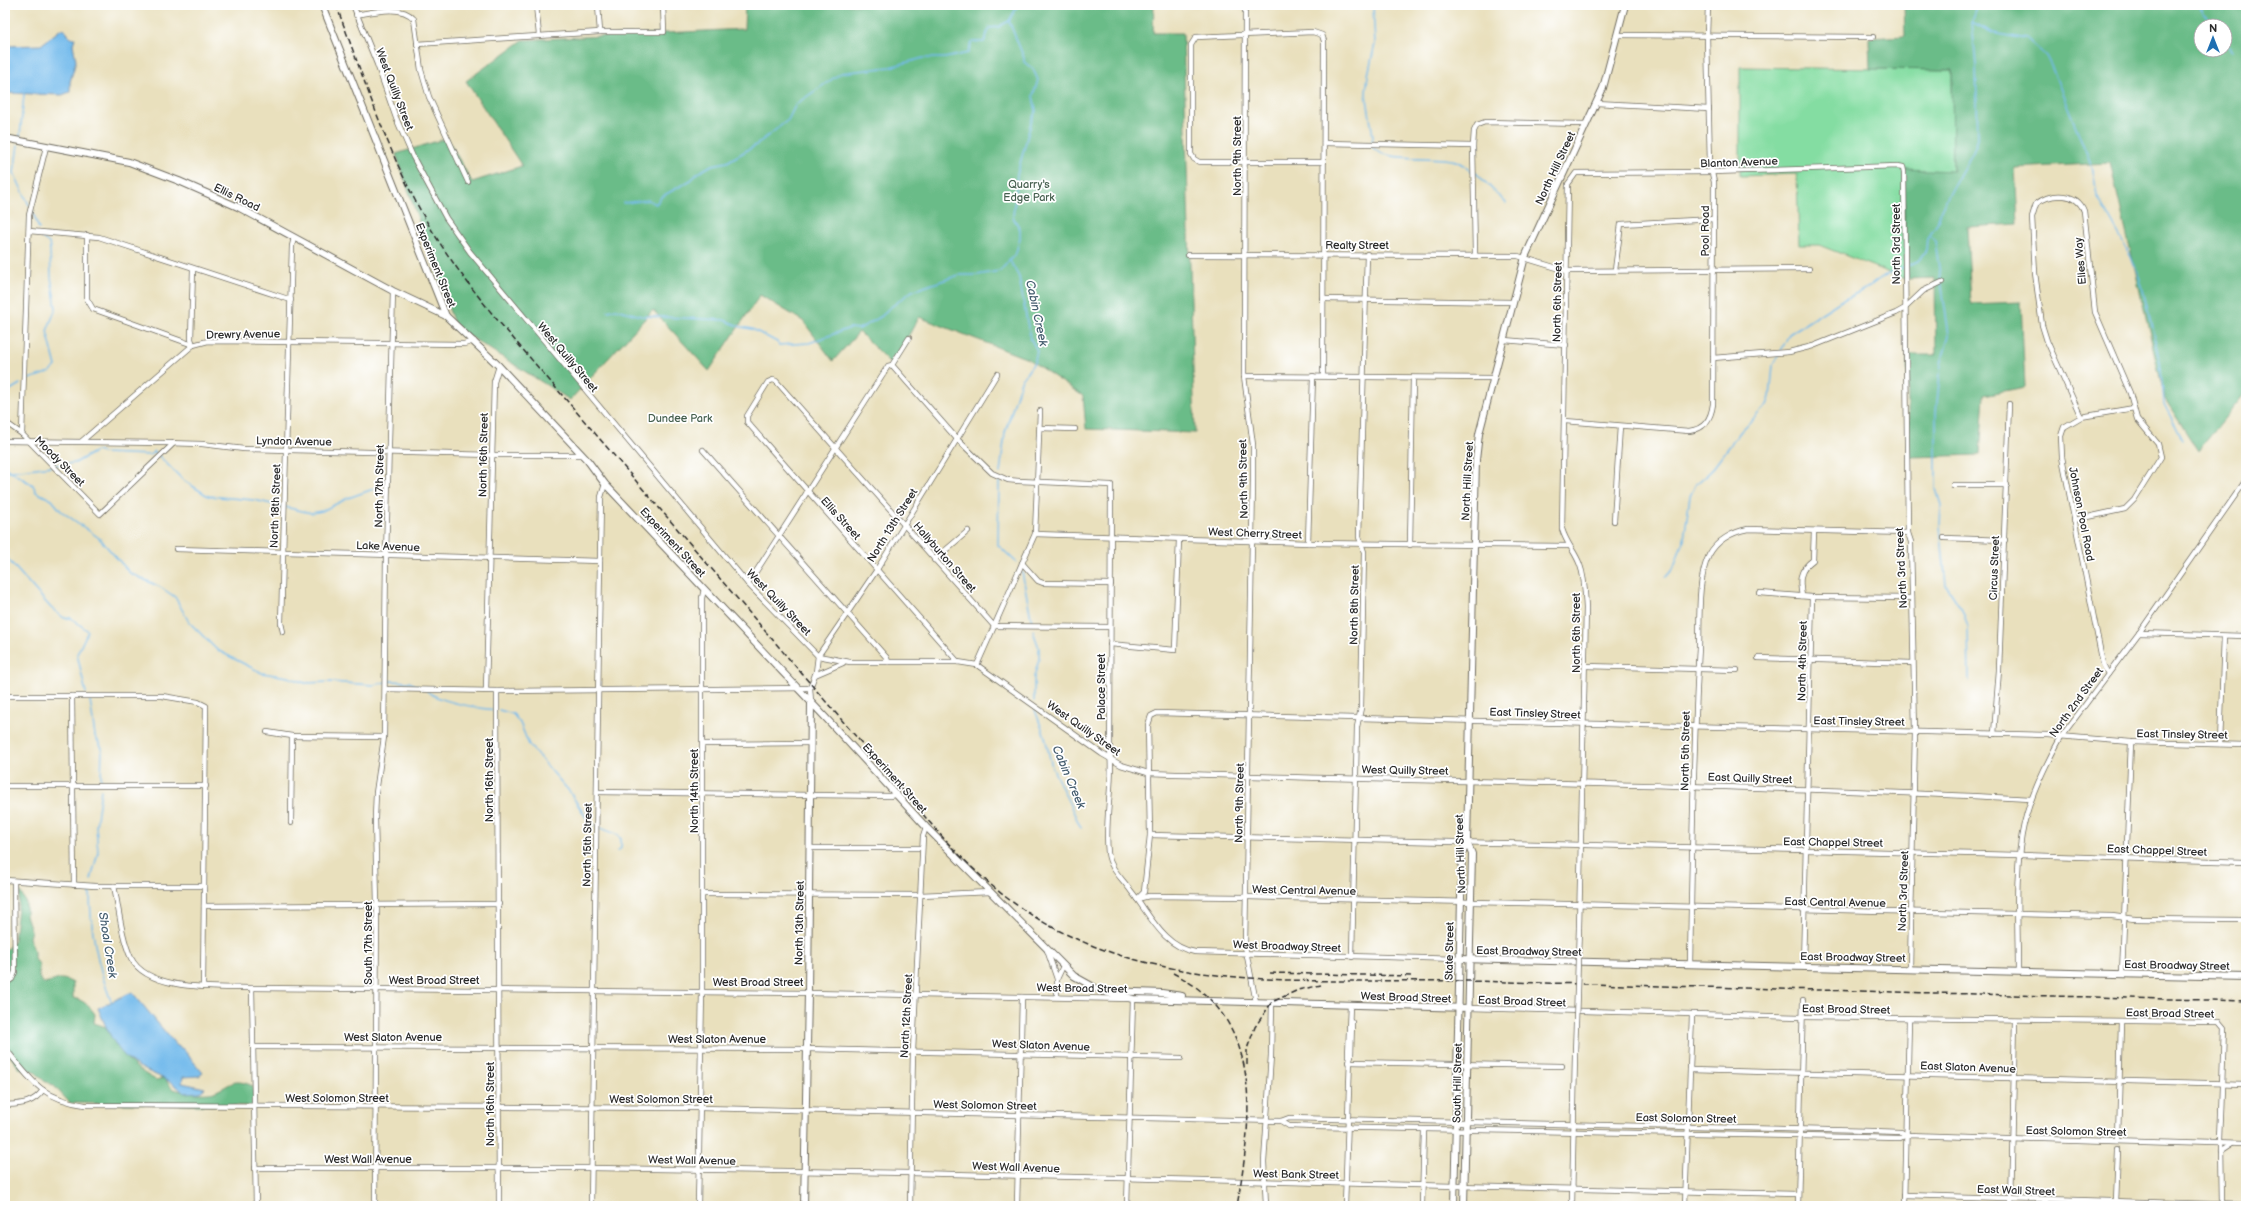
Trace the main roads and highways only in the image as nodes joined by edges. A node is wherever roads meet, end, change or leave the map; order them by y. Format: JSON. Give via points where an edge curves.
{"nodes":[{"id":1,"x":322,"y":5,"type":"edge"},
{"id":2,"x":1625,"y":5,"type":"edge"},
{"id":3,"x":5,"y":138,"type":"edge"},
{"id":4,"x":446,"y":316,"type":"junction"},
{"id":5,"x":811,"y":702,"type":"junction"},
{"id":6,"x":1467,"y":842,"type":"junction"},
{"id":7,"x":1459,"y":959,"type":"junction"},
{"id":8,"x":1470,"y":960,"type":"junction"},
{"id":9,"x":2246,"y":977,"type":"edge"},
{"id":10,"x":1100,"y":991,"type":"junction"},
{"id":11,"x":1133,"y":999,"type":"joint"},
{"id":12,"x":1207,"y":1000,"type":"junction"},
{"id":13,"x":1458,"y":1008,"type":"junction"},
{"id":14,"x":1469,"y":1008,"type":"junction"},
{"id":15,"x":804,"y":1206,"type":"edge"},
{"id":16,"x":1454,"y":1206,"type":"edge"},
{"id":17,"x":1464,"y":1206,"type":"edge"}],
"edges":[{"from":1,"to":4,"type":"main road","name":"Experiment Street"},
{"from":2,"to":6,"type":"main road","name":"North Hill Street","via":[[1608,74],[1525,257],[1479,434],[1476,460]]},
{"from":3,"to":4,"type":"main road","name":"Ellis Road","via":[[129,162],[180,181],[238,207]]},
{"from":4,"to":5,"type":"main road","name":"Experiment Street","via":[[499,366],[582,455],[605,484]]},
{"from":5,"to":10,"type":"main road","name":"Experiment Street","via":[[926,827],[1063,966],[1081,981]]},
{"from":5,"to":15,"type":"main road","name":"North 13th Street"},
{"from":6,"to":7,"type":"main road","name":"State Street","via":[[1462,854]]},
{"from":6,"to":8,"type":"main road","name":"North Hill Street","via":[[1472,854]]},
{"from":7,"to":8,"type":"main road","name":"East Broadway Street"},
{"from":7,"to":13,"type":"main road","name":"State Street"},
{"from":8,"to":9,"type":"main road","name":"East Broadway Street"},
{"from":8,"to":14,"type":"main road","name":"South Hill Street"},
{"from":10,"to":11,"type":"main road","name":"Experiment Street"},
{"from":10,"to":12,"type":"main road","via":[[1162,993]]},
{"from":11,"to":12,"type":"main road","name":"West Broad Street"},
{"from":12,"to":13,"type":"main road","name":"West Broad Street"},
{"from":13,"to":14,"type":"main road","name":"West Broad Street"},
{"from":13,"to":16,"type":"main road","name":"State Street"},
{"from":14,"to":17,"type":"main road","name":"South Hill Street"}]}
